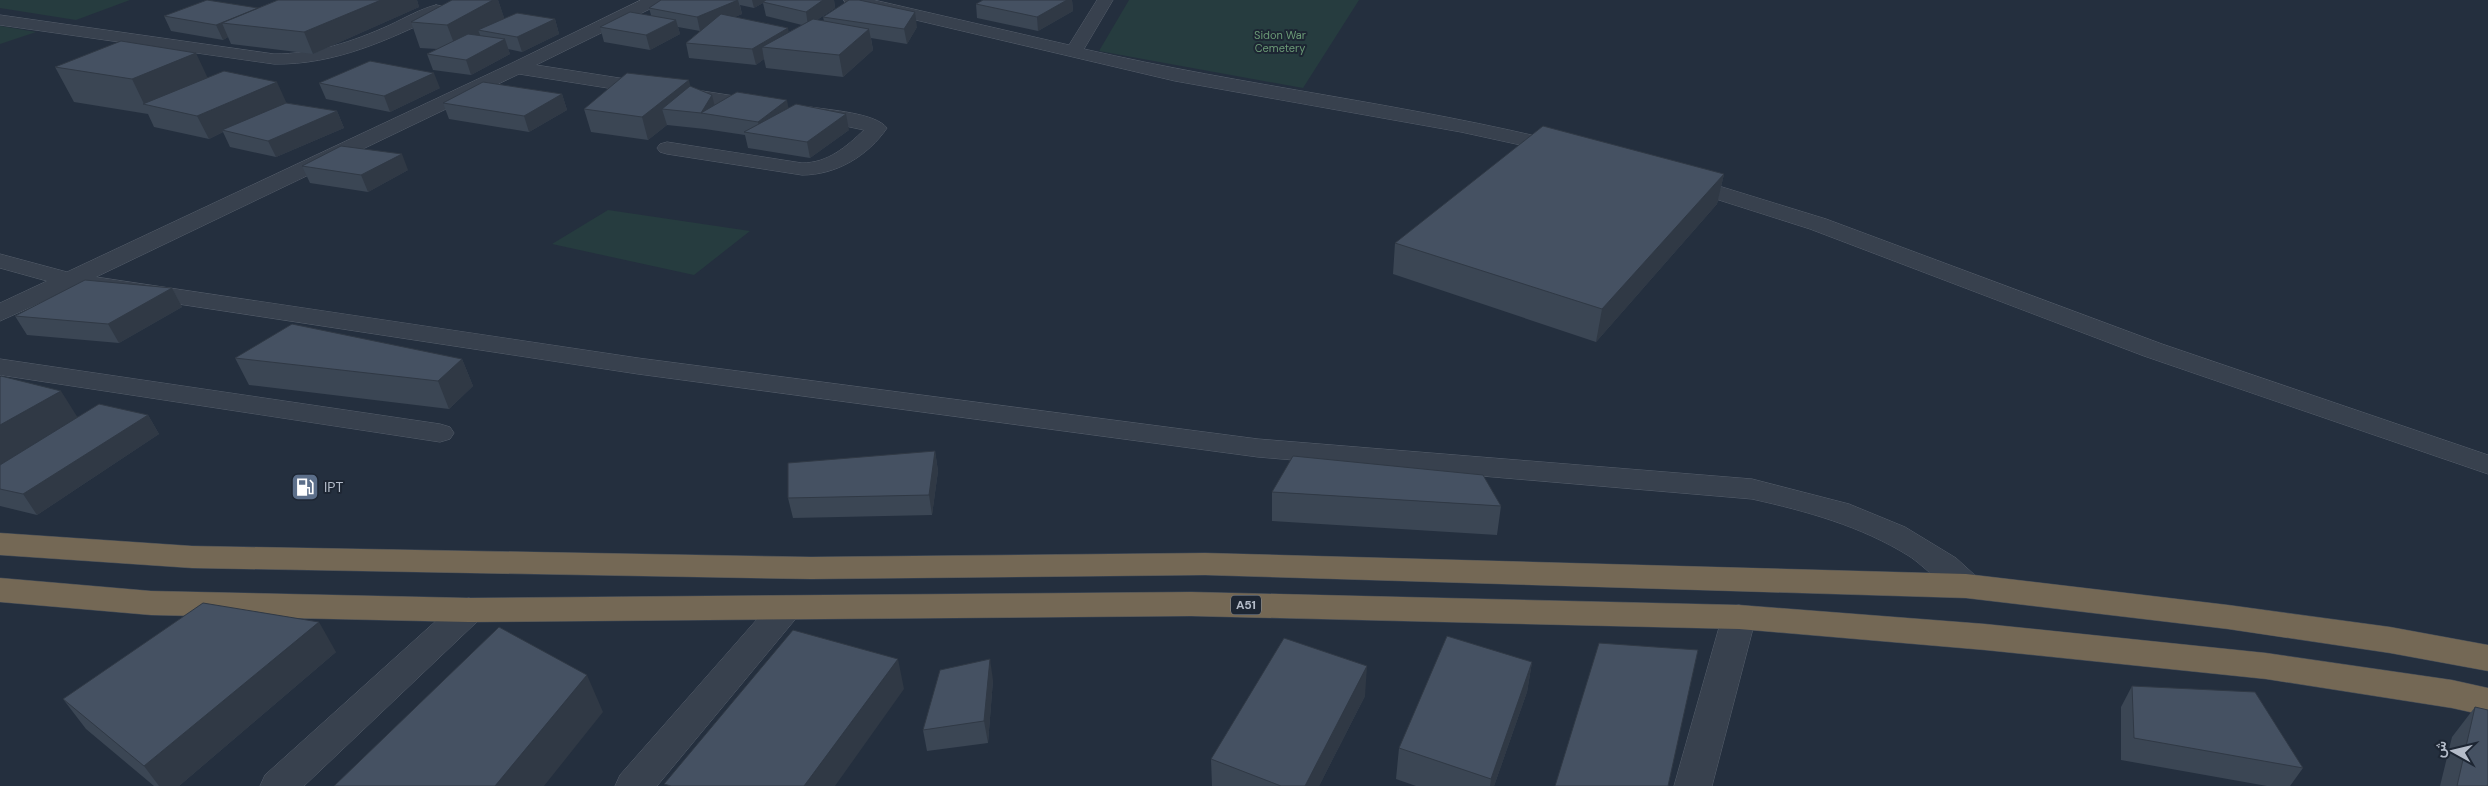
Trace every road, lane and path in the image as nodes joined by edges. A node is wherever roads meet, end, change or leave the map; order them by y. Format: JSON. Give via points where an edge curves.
{"nodes":[{"id":1,"x":654,"y":0,"type":"edge"},
{"id":2,"x":852,"y":0,"type":"edge"},
{"id":3,"x":1105,"y":0,"type":"edge"},
{"id":4,"x":436,"y":10,"type":"edge"},
{"id":5,"x":0,"y":20,"type":"edge"},
{"id":6,"x":1074,"y":51,"type":"junction"},
{"id":7,"x":517,"y":68,"type":"junction"},
{"id":8,"x":667,"y":148,"type":"dead end"},
{"id":9,"x":1581,"y":152,"type":"edge"},
{"id":10,"x":1664,"y":175,"type":"edge"},
{"id":11,"x":0,"y":262,"type":"edge"},
{"id":12,"x":69,"y":280,"type":"junction"},
{"id":13,"x":0,"y":314,"type":"edge"},
{"id":14,"x":0,"y":368,"type":"edge"},
{"id":15,"x":440,"y":433,"type":"dead end"},
{"id":16,"x":2488,"y":465,"type":"edge"},
{"id":17,"x":0,"y":544,"type":"edge"},
{"id":18,"x":1966,"y":586,"type":"junction"},
{"id":19,"x":0,"y":590,"type":"edge"},
{"id":20,"x":786,"y":608,"type":"junction"},
{"id":21,"x":469,"y":610,"type":"junction"},
{"id":22,"x":1739,"y":617,"type":"junction"},
{"id":23,"x":2488,"y":658,"type":"edge"},
{"id":24,"x":2488,"y":702,"type":"edge"},
{"id":25,"x":279,"y":786,"type":"edge"},
{"id":26,"x":634,"y":786,"type":"edge"},
{"id":27,"x":1693,"y":786,"type":"edge"}],
"edges":[{"from":1,"to":7,"type":"street"},
{"from":2,"to":6,"type":"street"},
{"from":3,"to":6,"type":"street"},
{"from":4,"to":5,"type":"street","via":[[338,52],[301,60],[274,59]]},
{"from":6,"to":9,"type":"street","via":[[1222,85],[1461,126]]},
{"from":7,"to":8,"type":"street","via":[[864,122],[877,128],[827,167],[802,169]]},
{"from":7,"to":12,"type":"street"},
{"from":10,"to":16,"type":"street","via":[[1818,224],[2162,353]]},
{"from":11,"to":12,"type":"street"},
{"from":12,"to":13,"type":"street"},
{"from":12,"to":18,"type":"street","via":[[638,366],[1258,448],[1752,489],[1861,519],[1922,550],[1946,566]]},
{"from":14,"to":15,"type":"street"},
{"from":17,"to":18,"type":"highway","via":[[202,557],[811,568],[1205,564]]},
{"from":18,"to":23,"type":"highway","via":[[2228,617],[2390,640]]},
{"from":19,"to":21,"type":"highway","number":"A51","via":[[151,603]]},
{"from":20,"to":21,"type":"highway","number":"A51"},
{"from":20,"to":22,"type":"highway","number":"A51","via":[[1191,604]]},
{"from":20,"to":26,"type":"street"},
{"from":21,"to":25,"type":"street"},
{"from":22,"to":24,"type":"highway","number":"A51","via":[[1985,637],[2266,666],[2424,689]]},
{"from":22,"to":27,"type":"street"}]}
